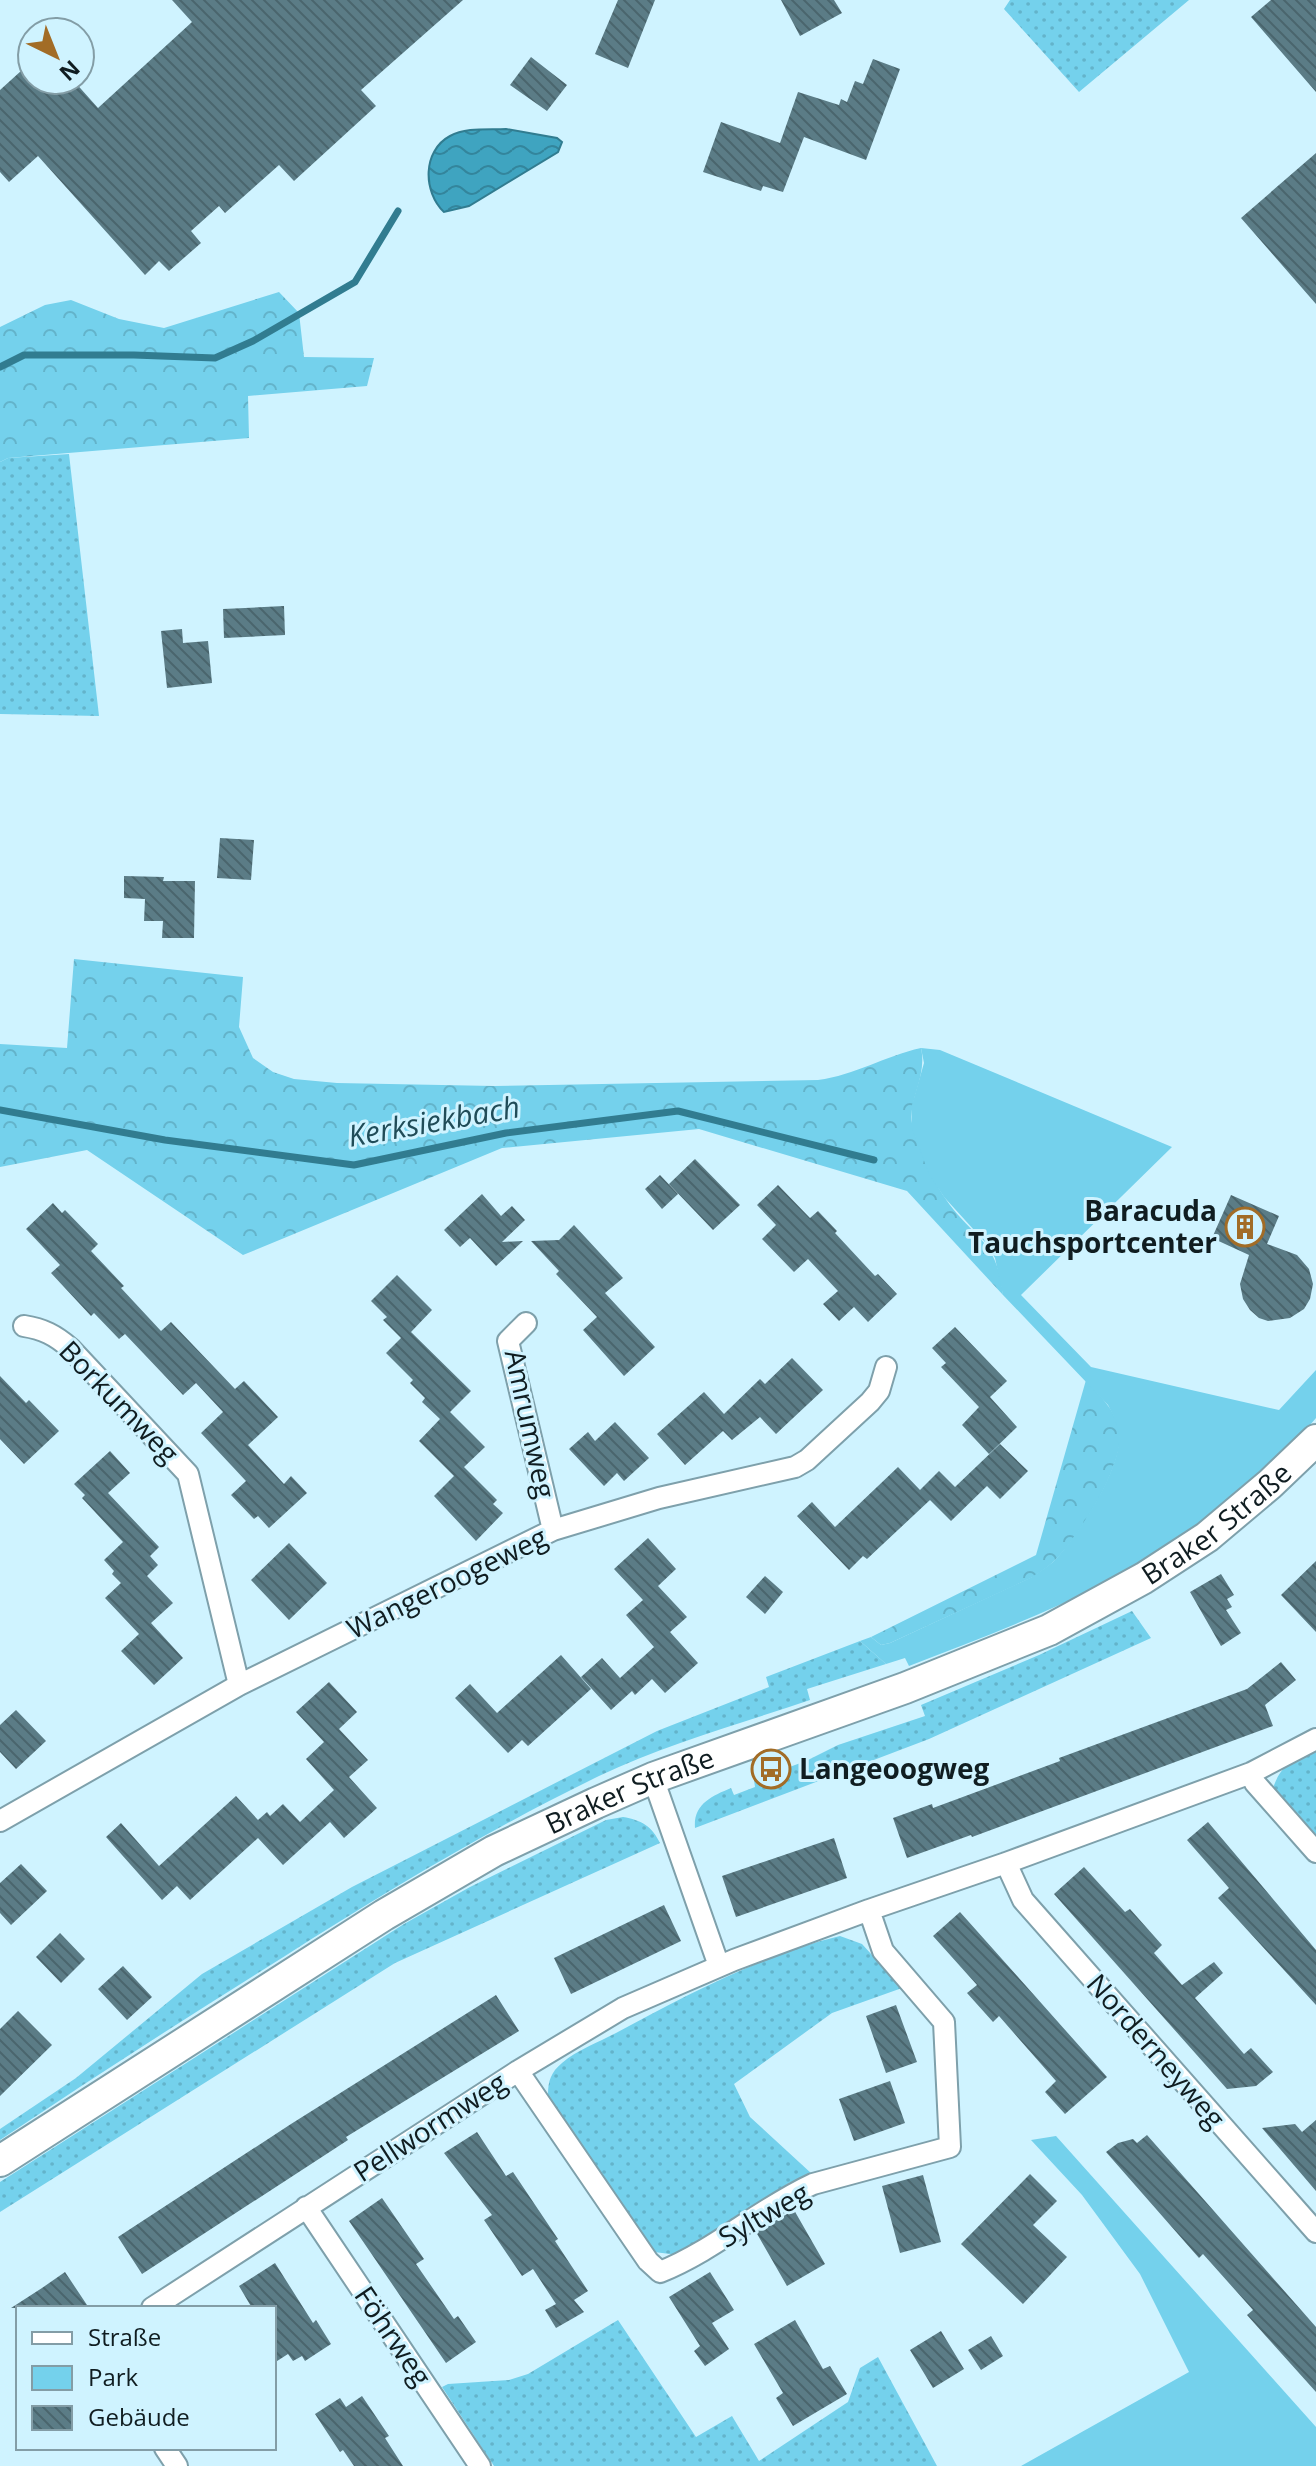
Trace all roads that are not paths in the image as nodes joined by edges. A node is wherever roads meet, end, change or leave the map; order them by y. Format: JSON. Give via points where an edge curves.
{"nodes":[{"id":1,"x":526,"y":1323,"type":"dead end"},
{"id":2,"x":24,"y":1326,"type":"dead end"},
{"id":3,"x":886,"y":1367,"type":"dead end"},
{"id":4,"x":1316,"y":1440,"type":"edge"},
{"id":5,"x":553,"y":1530,"type":"junction"},
{"id":6,"x":239,"y":1685,"type":"junction"},
{"id":7,"x":1316,"y":1739,"type":"edge"},
{"id":8,"x":1251,"y":1773,"type":"junction"},
{"id":9,"x":653,"y":1778,"type":"junction"},
{"id":10,"x":0,"y":1821,"type":"edge"},
{"id":11,"x":1316,"y":1852,"type":"edge"},
{"id":12,"x":1006,"y":1863,"type":"junction"},
{"id":13,"x":869,"y":1910,"type":"junction"},
{"id":14,"x":719,"y":1966,"type":"junction"},
{"id":15,"x":518,"y":2071,"type":"junction"},
{"id":16,"x":0,"y":2161,"type":"edge"},
{"id":17,"x":306,"y":2207,"type":"junction"},
{"id":18,"x":1316,"y":2232,"type":"edge"},
{"id":19,"x":155,"y":2306,"type":"edge"},
{"id":20,"x":480,"y":2466,"type":"edge"}],
"edges":[{"from":1,"to":5,"type":"street","name":"Amrumweg","via":[[508,1341]]},
{"from":2,"to":6,"type":"street","name":"Borkumweg","via":[[43,1329],[70,1348],[188,1474]]},
{"from":3,"to":5,"type":"street","name":"Wangeroogeweg","via":[[870,1402],[795,1467]]},
{"from":4,"to":9,"type":"main road","name":"Braker Straße","via":[[1207,1537],[1049,1630]]},
{"from":5,"to":6,"type":"street","name":"Wangeroogeweg"},
{"from":6,"to":10,"type":"street","name":"Wangeroogeweg"},
{"from":7,"to":8,"type":"street"},
{"from":8,"to":11,"type":"street"},
{"from":8,"to":12,"type":"street"},
{"from":9,"to":14,"type":"street"},
{"from":9,"to":16,"type":"main road","name":"Braker Straße","via":[[438,1883]]},
{"from":12,"to":13,"type":"street"},
{"from":12,"to":18,"type":"street","name":"Norderneyweg","via":[[1023,1900]]},
{"from":13,"to":14,"type":"street"},
{"from":13,"to":15,"type":"street","name":"Syltweg","via":[[883,1951],[944,2022],[950,2147],[813,2184],[660,2272]]},
{"from":14,"to":15,"type":"street","name":"Pellwormweg","via":[[623,2008]]},
{"from":15,"to":17,"type":"street","name":"Pellwormweg"},
{"from":17,"to":19,"type":"street","name":"Pellwormweg"},
{"from":17,"to":20,"type":"street","name":"Föhrweg"}]}
